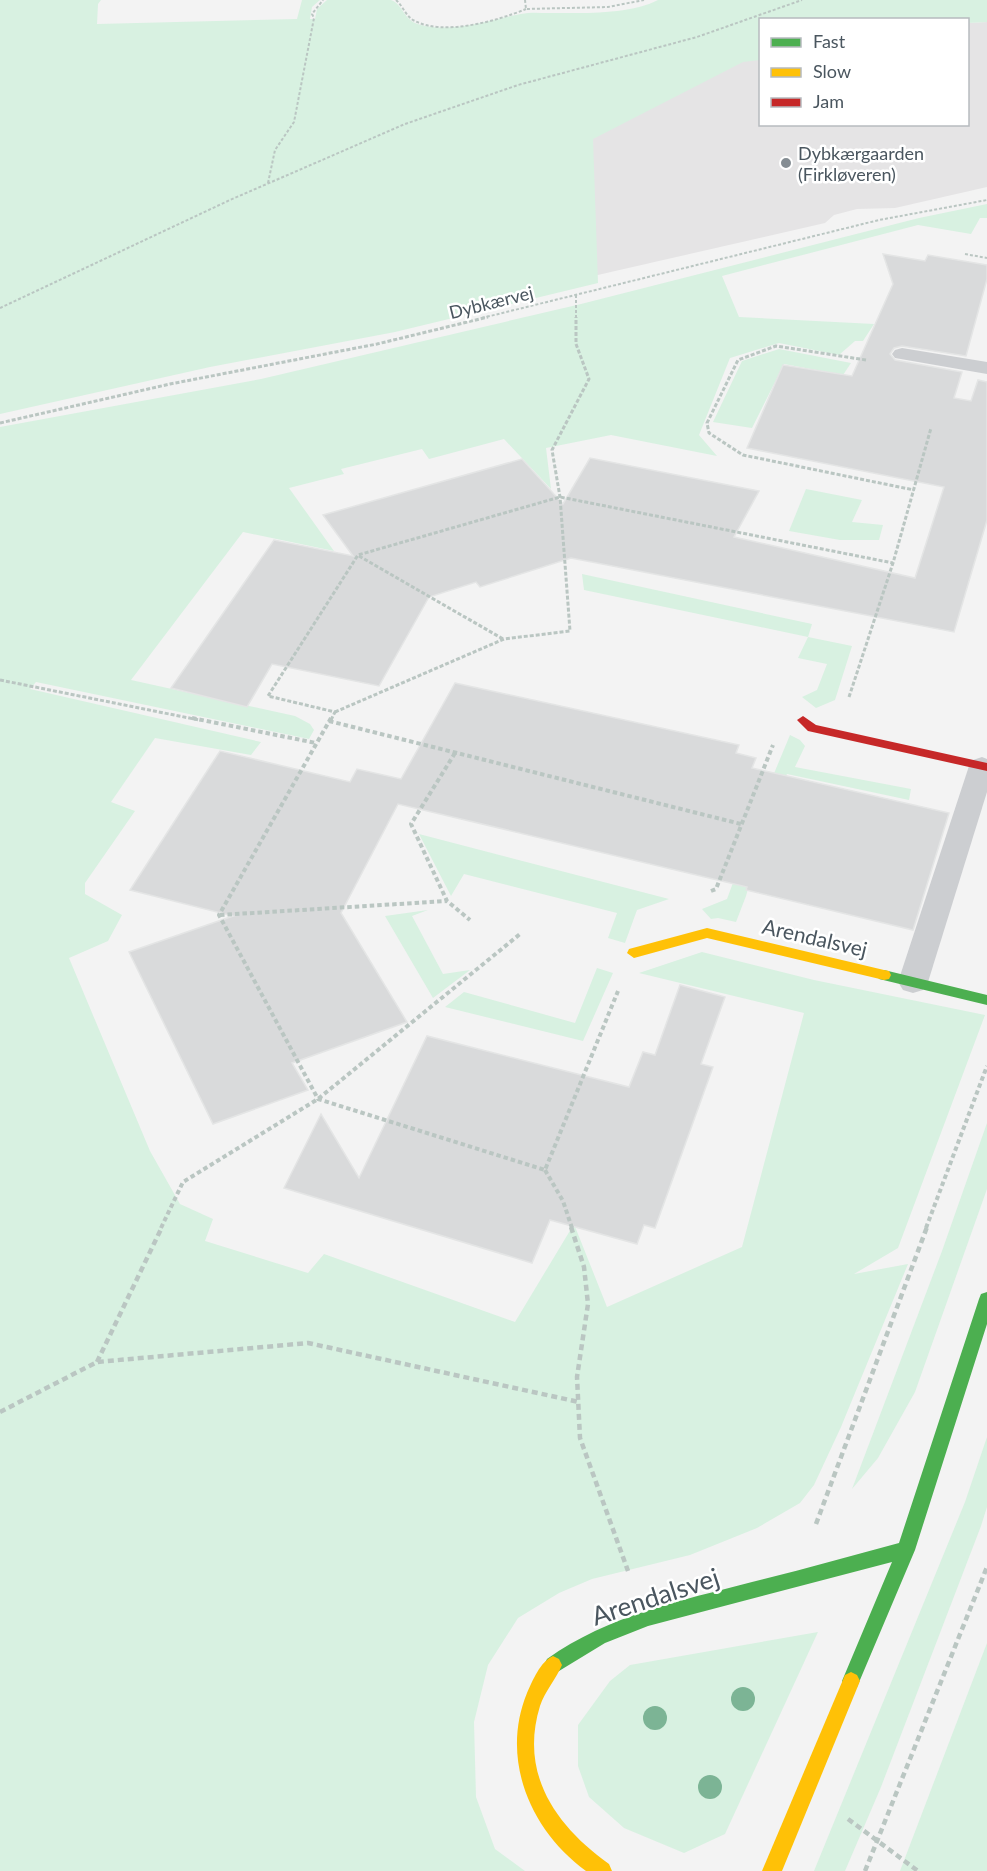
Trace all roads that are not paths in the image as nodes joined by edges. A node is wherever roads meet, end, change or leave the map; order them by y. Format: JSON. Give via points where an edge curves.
{"nodes":[{"id":1,"x":902,"y":354,"type":"road end"},
{"id":2,"x":987,"y":368,"type":"edge"},
{"id":3,"x":803,"y":720,"type":"road end"},
{"id":4,"x":984,"y":767,"type":"edge"},
{"id":5,"x":634,"y":953,"type":"road end"},
{"id":6,"x":913,"y":982,"type":"junction"},
{"id":7,"x":987,"y":1000,"type":"edge"},
{"id":8,"x":987,"y":1299,"type":"edge"},
{"id":9,"x":906,"y":1550,"type":"junction"},
{"id":10,"x":602,"y":1871,"type":"edge"},
{"id":11,"x":772,"y":1871,"type":"edge"}],
"edges":[{"from":1,"to":2,"type":"lane"},
{"from":3,"to":4,"type":"street","via":[[812,728]]},
{"from":4,"to":6,"type":"lane"},
{"from":5,"to":6,"type":"street","name":"Arendalsvej","via":[[707,933]]},
{"from":6,"to":7,"type":"street","name":"Arendalsvej"},
{"from":8,"to":9,"type":"street"},
{"from":9,"to":10,"type":"street","name":"Arendalsvej","via":[[645,1618],[573,1650],[552,1666],[524,1720],[524,1748],[534,1795],[558,1833]]},
{"from":9,"to":11,"type":"street"}]}
